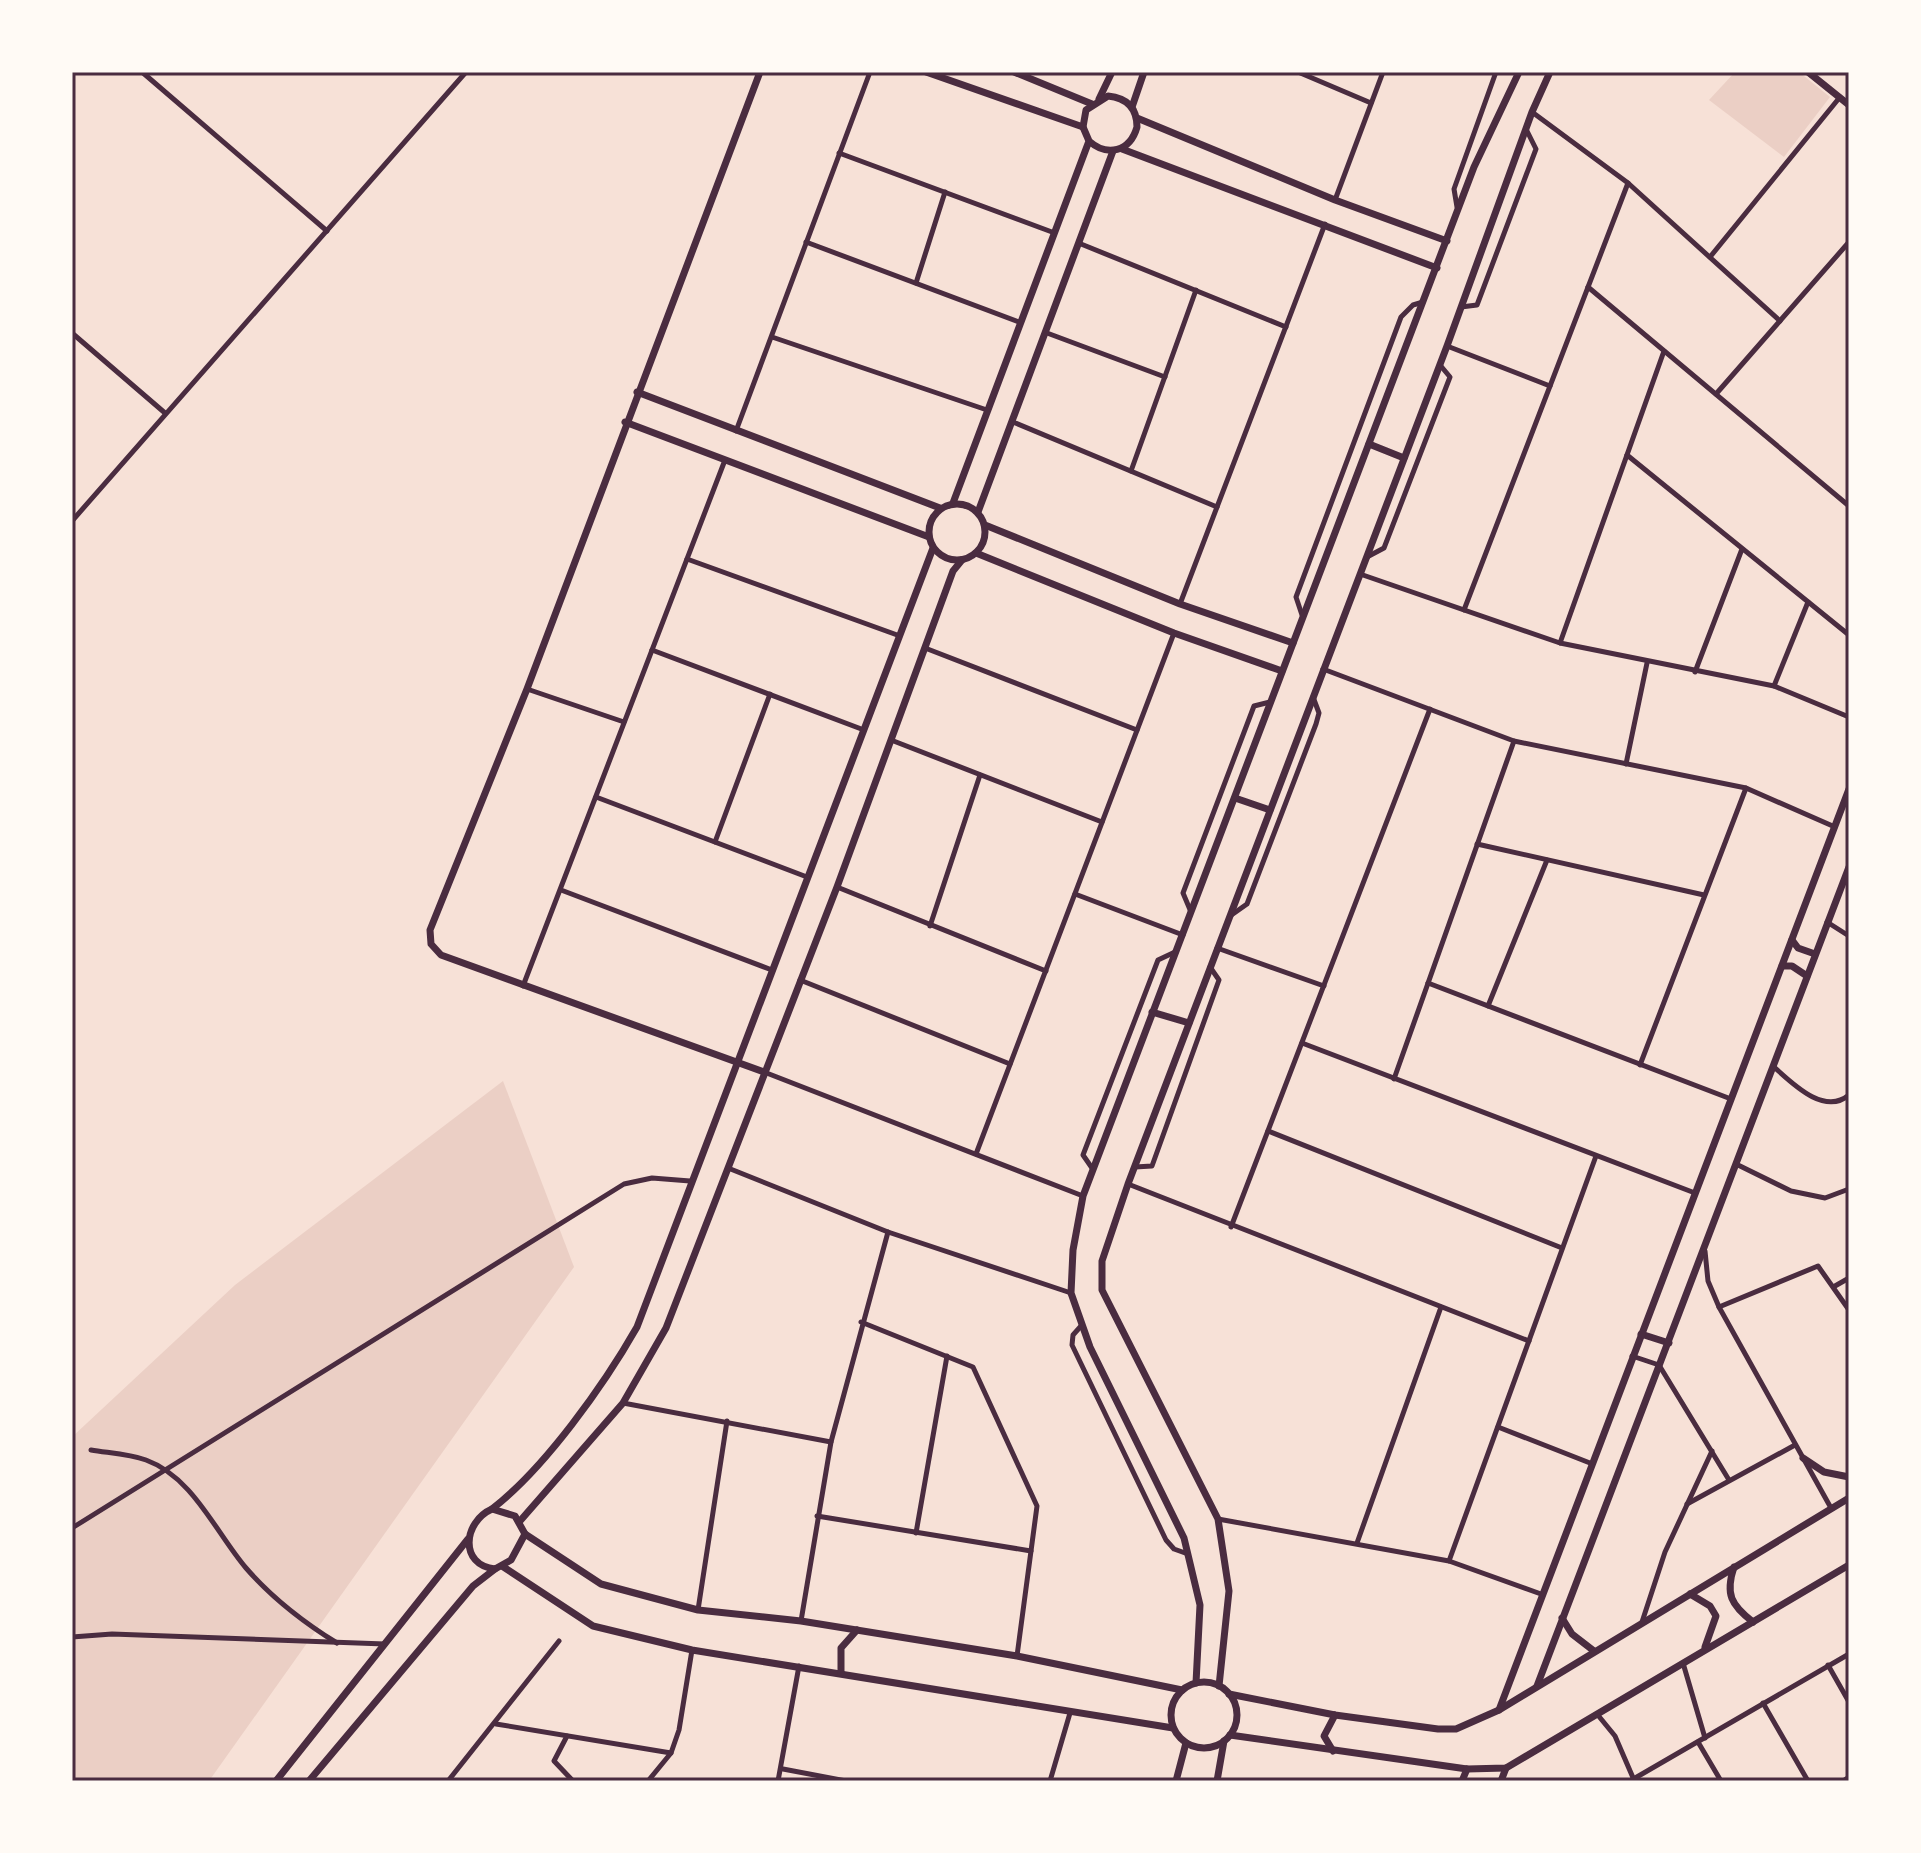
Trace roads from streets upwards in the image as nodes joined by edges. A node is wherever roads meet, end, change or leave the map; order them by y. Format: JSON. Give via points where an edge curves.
{"nodes":[{"id":1,"x":142,"y":72,"type":"edge"},
{"id":2,"x":466,"y":72,"type":"edge"},
{"id":3,"x":760,"y":72,"type":"edge"},
{"id":4,"x":870,"y":72,"type":"edge"},
{"id":5,"x":926,"y":72,"type":"edge"},
{"id":6,"x":1015,"y":72,"type":"edge"},
{"id":7,"x":1112,"y":72,"type":"edge"},
{"id":8,"x":1144,"y":72,"type":"edge"},
{"id":9,"x":1298,"y":72,"type":"edge"},
{"id":10,"x":1383,"y":72,"type":"edge"},
{"id":11,"x":1496,"y":72,"type":"edge"},
{"id":12,"x":1519,"y":72,"type":"edge"},
{"id":13,"x":1550,"y":72,"type":"edge"},
{"id":14,"x":1808,"y":72,"type":"edge"},
{"id":15,"x":1840,"y":97,"type":"junction"},
{"id":16,"x":1096,"y":101,"type":"junction"},
{"id":17,"x":1371,"y":103,"type":"junction"},
{"id":18,"x":1849,"y":105,"type":"edge"},
{"id":19,"x":1132,"y":107,"type":"junction"},
{"id":20,"x":1532,"y":112,"type":"junction"},
{"id":21,"x":1137,"y":118,"type":"junction"},
{"id":22,"x":1083,"y":127,"type":"junction"},
{"id":23,"x":1526,"y":129,"type":"junction"},
{"id":24,"x":1089,"y":141,"type":"junction"},
{"id":25,"x":1117,"y":150,"type":"junction"},
{"id":26,"x":839,"y":153,"type":"junction"},
{"id":27,"x":1628,"y":183,"type":"junction"},
{"id":28,"x":945,"y":192,"type":"junction"},
{"id":29,"x":1335,"y":200,"type":"junction"},
{"id":30,"x":1458,"y":210,"type":"junction"},
{"id":31,"x":1325,"y":224,"type":"junction"},
{"id":32,"x":327,"y":231,"type":"junction"},
{"id":33,"x":1052,"y":232,"type":"junction"},
{"id":34,"x":1447,"y":241,"type":"junction"},
{"id":35,"x":806,"y":242,"type":"junction"},
{"id":36,"x":1849,"y":242,"type":"edge"},
{"id":37,"x":1081,"y":244,"type":"junction"},
{"id":38,"x":1710,"y":257,"type":"junction"},
{"id":39,"x":1437,"y":268,"type":"junction"},
{"id":40,"x":916,"y":283,"type":"junction"},
{"id":41,"x":1588,"y":287,"type":"junction"},
{"id":42,"x":1196,"y":290,"type":"junction"},
{"id":43,"x":1424,"y":301,"type":"junction"},
{"id":44,"x":1461,"y":307,"type":"junction"},
{"id":45,"x":1780,"y":321,"type":"junction"},
{"id":46,"x":1019,"y":322,"type":"junction"},
{"id":47,"x":1286,"y":327,"type":"junction"},
{"id":48,"x":72,"y":333,"type":"edge"},
{"id":49,"x":1047,"y":333,"type":"junction"},
{"id":50,"x":772,"y":337,"type":"junction"},
{"id":51,"x":1447,"y":346,"type":"junction"},
{"id":52,"x":1664,"y":351,"type":"junction"},
{"id":53,"x":1440,"y":365,"type":"junction"},
{"id":54,"x":1165,"y":377,"type":"junction"},
{"id":55,"x":1550,"y":386,"type":"junction"},
{"id":56,"x":637,"y":392,"type":"junction"},
{"id":57,"x":1716,"y":394,"type":"junction"},
{"id":58,"x":987,"y":410,"type":"junction"},
{"id":59,"x":165,"y":413,"type":"junction"},
{"id":60,"x":625,"y":422,"type":"junction"},
{"id":61,"x":1013,"y":422,"type":"junction"},
{"id":62,"x":735,"y":432,"type":"junction"},
{"id":63,"x":1369,"y":444,"type":"junction"},
{"id":64,"x":1627,"y":455,"type":"junction"},
{"id":65,"x":1404,"y":458,"type":"junction"},
{"id":66,"x":726,"y":459,"type":"junction"},
{"id":67,"x":1131,"y":471,"type":"junction"},
{"id":68,"x":953,"y":503,"type":"junction"},
{"id":69,"x":1849,"y":506,"type":"edge"},
{"id":70,"x":1217,"y":507,"type":"junction"},
{"id":71,"x":940,"y":508,"type":"junction"},
{"id":72,"x":978,"y":512,"type":"junction"},
{"id":73,"x":72,"y":521,"type":"edge"},
{"id":74,"x":985,"y":525,"type":"junction"},
{"id":75,"x":929,"y":537,"type":"junction"},
{"id":76,"x":933,"y":548,"type":"junction"},
{"id":77,"x":1742,"y":549,"type":"junction"},
{"id":78,"x":976,"y":553,"type":"junction"},
{"id":79,"x":1366,"y":557,"type":"junction"},
{"id":80,"x":687,"y":559,"type":"junction"},
{"id":81,"x":962,"y":560,"type":"junction"},
{"id":82,"x":1360,"y":574,"type":"junction"},
{"id":83,"x":1808,"y":602,"type":"junction"},
{"id":84,"x":1180,"y":604,"type":"junction"},
{"id":85,"x":1464,"y":610,"type":"junction"},
{"id":86,"x":1303,"y":616,"type":"junction"},
{"id":87,"x":1174,"y":633,"type":"junction"},
{"id":88,"x":1849,"y":635,"type":"edge"},
{"id":89,"x":900,"y":636,"type":"junction"},
{"id":90,"x":1293,"y":643,"type":"junction"},
{"id":91,"x":1560,"y":643,"type":"junction"},
{"id":92,"x":924,"y":647,"type":"junction"},
{"id":93,"x":652,"y":650,"type":"junction"},
{"id":94,"x":1647,"y":663,"type":"junction"},
{"id":95,"x":1323,"y":669,"type":"junction"},
{"id":96,"x":1282,"y":671,"type":"junction"},
{"id":97,"x":1695,"y":672,"type":"junction"},
{"id":98,"x":1774,"y":686,"type":"junction"},
{"id":99,"x":527,"y":689,"type":"junction"},
{"id":100,"x":770,"y":694,"type":"junction"},
{"id":101,"x":1313,"y":697,"type":"junction"},
{"id":102,"x":1271,"y":702,"type":"junction"},
{"id":103,"x":1430,"y":709,"type":"junction"},
{"id":104,"x":1849,"y":717,"type":"edge"},
{"id":105,"x":624,"y":722,"type":"junction"},
{"id":106,"x":865,"y":730,"type":"junction"},
{"id":107,"x":1137,"y":730,"type":"junction"},
{"id":108,"x":889,"y":740,"type":"junction"},
{"id":109,"x":1514,"y":741,"type":"junction"},
{"id":110,"x":1626,"y":764,"type":"junction"},
{"id":111,"x":980,"y":774,"type":"junction"},
{"id":112,"x":1746,"y":788,"type":"junction"},
{"id":113,"x":1849,"y":789,"type":"edge"},
{"id":114,"x":596,"y":797,"type":"junction"},
{"id":115,"x":1235,"y":798,"type":"junction"},
{"id":116,"x":1270,"y":810,"type":"junction"},
{"id":117,"x":1102,"y":822,"type":"junction"},
{"id":118,"x":1835,"y":827,"type":"junction"},
{"id":119,"x":715,"y":842,"type":"junction"},
{"id":120,"x":1477,"y":844,"type":"junction"},
{"id":121,"x":1547,"y":860,"type":"junction"},
{"id":122,"x":1849,"y":867,"type":"edge"},
{"id":123,"x":807,"y":877,"type":"junction"},
{"id":124,"x":837,"y":887,"type":"junction"},
{"id":125,"x":561,"y":890,"type":"junction"},
{"id":126,"x":1075,"y":894,"type":"junction"},
{"id":127,"x":1704,"y":895,"type":"junction"},
{"id":128,"x":1191,"y":912,"type":"junction"},
{"id":129,"x":1229,"y":916,"type":"junction"},
{"id":130,"x":1827,"y":922,"type":"junction"},
{"id":131,"x":930,"y":926,"type":"junction"},
{"id":132,"x":1183,"y":935,"type":"junction"},
{"id":133,"x":1849,"y":936,"type":"edge"},
{"id":134,"x":1792,"y":940,"type":"junction"},
{"id":135,"x":1217,"y":948,"type":"junction"},
{"id":136,"x":1176,"y":952,"type":"junction"},
{"id":137,"x":1815,"y":954,"type":"junction"},
{"id":138,"x":1210,"y":966,"type":"junction"},
{"id":139,"x":1782,"y":966,"type":"junction"},
{"id":140,"x":773,"y":970,"type":"junction"},
{"id":141,"x":1046,"y":971,"type":"junction"},
{"id":142,"x":1807,"y":976,"type":"junction"},
{"id":143,"x":800,"y":980,"type":"junction"},
{"id":144,"x":1428,"y":983,"type":"junction"},
{"id":145,"x":523,"y":986,"type":"junction"},
{"id":146,"x":1324,"y":986,"type":"junction"},
{"id":147,"x":1488,"y":1006,"type":"junction"},
{"id":148,"x":1152,"y":1012,"type":"junction"},
{"id":149,"x":1189,"y":1023,"type":"junction"},
{"id":150,"x":1302,"y":1043,"type":"junction"},
{"id":151,"x":738,"y":1061,"type":"junction"},
{"id":152,"x":1010,"y":1064,"type":"junction"},
{"id":153,"x":1640,"y":1065,"type":"junction"},
{"id":154,"x":1774,"y":1067,"type":"junction"},
{"id":155,"x":764,"y":1072,"type":"junction"},
{"id":156,"x":1394,"y":1079,"type":"junction"},
{"id":157,"x":1849,"y":1095,"type":"edge"},
{"id":158,"x":1731,"y":1099,"type":"junction"},
{"id":159,"x":1268,"y":1131,"type":"junction"},
{"id":160,"x":976,"y":1154,"type":"junction"},
{"id":161,"x":1596,"y":1156,"type":"junction"},
{"id":162,"x":1738,"y":1165,"type":"junction"},
{"id":163,"x":1134,"y":1167,"type":"junction"},
{"id":164,"x":728,"y":1168,"type":"junction"},
{"id":165,"x":1092,"y":1168,"type":"junction"},
{"id":166,"x":690,"y":1181,"type":"junction"},
{"id":167,"x":1128,"y":1184,"type":"junction"},
{"id":168,"x":1849,"y":1189,"type":"edge"},
{"id":169,"x":1695,"y":1193,"type":"junction"},
{"id":170,"x":1083,"y":1196,"type":"junction"},
{"id":171,"x":1231,"y":1227,"type":"junction"},
{"id":172,"x":888,"y":1232,"type":"junction"},
{"id":173,"x":1562,"y":1248,"type":"junction"},
{"id":174,"x":1705,"y":1251,"type":"junction"},
{"id":175,"x":1849,"y":1278,"type":"edge"},
{"id":176,"x":1835,"y":1286,"type":"junction"},
{"id":177,"x":1071,"y":1293,"type":"junction"},
{"id":178,"x":1441,"y":1307,"type":"junction"},
{"id":179,"x":1719,"y":1307,"type":"junction"},
{"id":180,"x":1849,"y":1310,"type":"edge"},
{"id":181,"x":861,"y":1322,"type":"junction"},
{"id":182,"x":1081,"y":1326,"type":"junction"},
{"id":183,"x":1641,"y":1334,"type":"junction"},
{"id":184,"x":1529,"y":1342,"type":"junction"},
{"id":185,"x":1669,"y":1343,"type":"junction"},
{"id":186,"x":947,"y":1356,"type":"junction"},
{"id":187,"x":1632,"y":1356,"type":"junction"},
{"id":188,"x":1659,"y":1365,"type":"junction"},
{"id":189,"x":623,"y":1403,"type":"junction"},
{"id":190,"x":727,"y":1421,"type":"junction"},
{"id":191,"x":1498,"y":1427,"type":"junction"},
{"id":192,"x":831,"y":1442,"type":"junction"},
{"id":193,"x":1795,"y":1445,"type":"junction"},
{"id":194,"x":91,"y":1450,"type":"dead end"},
{"id":195,"x":1712,"y":1451,"type":"junction"},
{"id":196,"x":1803,"y":1458,"type":"junction"},
{"id":197,"x":1590,"y":1463,"type":"junction"},
{"id":198,"x":164,"y":1471,"type":"junction"},
{"id":199,"x":1849,"y":1477,"type":"edge"},
{"id":200,"x":1729,"y":1480,"type":"junction"},
{"id":201,"x":1849,"y":1498,"type":"edge"},
{"id":202,"x":1686,"y":1505,"type":"junction"},
{"id":203,"x":1831,"y":1508,"type":"junction"},
{"id":204,"x":492,"y":1509,"type":"junction"},
{"id":205,"x":817,"y":1516,"type":"junction"},
{"id":206,"x":1218,"y":1519,"type":"junction"},
{"id":207,"x":520,"y":1521,"type":"junction"},
{"id":208,"x":72,"y":1528,"type":"edge"},
{"id":209,"x":916,"y":1533,"type":"junction"},
{"id":210,"x":525,"y":1534,"type":"junction"},
{"id":211,"x":468,"y":1539,"type":"junction"},
{"id":212,"x":1357,"y":1543,"type":"junction"},
{"id":213,"x":1031,"y":1551,"type":"junction"},
{"id":214,"x":1188,"y":1554,"type":"junction"},
{"id":215,"x":1449,"y":1561,"type":"junction"},
{"id":216,"x":1849,"y":1565,"type":"edge"},
{"id":217,"x":1734,"y":1567,"type":"junction"},
{"id":218,"x":498,"y":1568,"type":"junction"},
{"id":219,"x":1541,"y":1594,"type":"junction"},
{"id":220,"x":1690,"y":1594,"type":"junction"},
{"id":221,"x":698,"y":1610,"type":"junction"},
{"id":222,"x":1562,"y":1618,"type":"junction"},
{"id":223,"x":801,"y":1621,"type":"junction"},
{"id":224,"x":1642,"y":1622,"type":"junction"},
{"id":225,"x":1753,"y":1622,"type":"junction"},
{"id":226,"x":857,"y":1630,"type":"junction"},
{"id":227,"x":72,"y":1637,"type":"edge"},
{"id":228,"x":559,"y":1641,"type":"dead end"},
{"id":229,"x":337,"y":1643,"type":"junction"},
{"id":230,"x":386,"y":1644,"type":"junction"},
{"id":231,"x":1704,"y":1649,"type":"junction"},
{"id":232,"x":692,"y":1650,"type":"junction"},
{"id":233,"x":1594,"y":1651,"type":"junction"},
{"id":234,"x":1849,"y":1654,"type":"edge"},
{"id":235,"x":1017,"y":1656,"type":"junction"},
{"id":236,"x":1683,"y":1662,"type":"junction"},
{"id":237,"x":1828,"y":1665,"type":"junction"},
{"id":238,"x":799,"y":1666,"type":"junction"},
{"id":239,"x":841,"y":1672,"type":"junction"},
{"id":240,"x":1196,"y":1683,"type":"junction"},
{"id":241,"x":1219,"y":1686,"type":"junction"},
{"id":242,"x":1537,"y":1686,"type":"junction"},
{"id":243,"x":1182,"y":1690,"type":"junction"},
{"id":244,"x":1229,"y":1694,"type":"junction"},
{"id":245,"x":1849,"y":1702,"type":"edge"},
{"id":246,"x":1763,"y":1703,"type":"junction"},
{"id":247,"x":1499,"y":1710,"type":"junction"},
{"id":248,"x":1070,"y":1713,"type":"junction"},
{"id":249,"x":1597,"y":1714,"type":"junction"},
{"id":250,"x":1335,"y":1715,"type":"junction"},
{"id":251,"x":496,"y":1724,"type":"junction"},
{"id":252,"x":1173,"y":1728,"type":"junction"},
{"id":253,"x":567,"y":1736,"type":"junction"},
{"id":254,"x":1227,"y":1738,"type":"junction"},
{"id":255,"x":1705,"y":1738,"type":"junction"},
{"id":256,"x":1698,"y":1742,"type":"junction"},
{"id":257,"x":1186,"y":1743,"type":"junction"},
{"id":258,"x":1333,"y":1751,"type":"junction"},
{"id":259,"x":671,"y":1753,"type":"junction"},
{"id":260,"x":1506,"y":1768,"type":"junction"},
{"id":261,"x":783,"y":1769,"type":"junction"},
{"id":262,"x":1467,"y":1769,"type":"junction"},
{"id":263,"x":1849,"y":1777,"type":"edge"},
{"id":264,"x":1632,"y":1780,"type":"edge"},
{"id":265,"x":276,"y":1781,"type":"edge"},
{"id":266,"x":309,"y":1781,"type":"edge"},
{"id":267,"x":448,"y":1781,"type":"edge"},
{"id":268,"x":573,"y":1781,"type":"edge"},
{"id":269,"x":648,"y":1781,"type":"edge"},
{"id":270,"x":778,"y":1781,"type":"edge"},
{"id":271,"x":846,"y":1781,"type":"edge"},
{"id":272,"x":1050,"y":1781,"type":"edge"},
{"id":273,"x":1176,"y":1781,"type":"edge"},
{"id":274,"x":1217,"y":1781,"type":"edge"},
{"id":275,"x":1462,"y":1781,"type":"edge"},
{"id":276,"x":1501,"y":1781,"type":"edge"},
{"id":277,"x":1721,"y":1781,"type":"edge"},
{"id":278,"x":1808,"y":1781,"type":"edge"},
{"id":279,"x":1843,"y":1781,"type":"edge"}],
"edges":[{"from":1,"to":32,"type":"street"},
{"from":2,"to":32,"type":"street"},
{"from":3,"to":56,"type":"street"},
{"from":4,"to":26,"type":"street"},
{"from":5,"to":22,"type":"street"},
{"from":6,"to":16,"type":"street"},
{"from":7,"to":16,"type":"street"},
{"from":8,"to":19,"type":"street"},
{"from":9,"to":17,"type":"street"},
{"from":10,"to":17,"type":"street"},
{"from":11,"to":30,"type":"street","via":[[1454,189]]},
{"from":12,"to":30,"type":"street"},
{"from":13,"to":20,"type":"street"},
{"from":14,"to":15,"type":"street"},
{"from":15,"to":18,"type":"street"},
{"from":15,"to":38,"type":"street"},
{"from":16,"to":19,"type":"street","via":[[1117,97]]},
{"from":16,"to":22,"type":"street","via":[[1086,110]]},
{"from":17,"to":29,"type":"street"},
{"from":19,"to":21,"type":"street"},
{"from":20,"to":23,"type":"street"},
{"from":20,"to":27,"type":"street"},
{"from":21,"to":25,"type":"street","via":[[1135,136]]},
{"from":21,"to":29,"type":"street"},
{"from":22,"to":24,"type":"street"},
{"from":23,"to":44,"type":"street"},
{"from":23,"to":44,"type":"street","via":[[1536,149],[1477,305]]},
{"from":24,"to":25,"type":"street"},
{"from":24,"to":33,"type":"street"},
{"from":25,"to":31,"type":"street"},
{"from":25,"to":37,"type":"street"},
{"from":26,"to":28,"type":"street"},
{"from":26,"to":35,"type":"street"},
{"from":27,"to":38,"type":"street"},
{"from":27,"to":41,"type":"street"},
{"from":28,"to":33,"type":"street"},
{"from":28,"to":40,"type":"street"},
{"from":29,"to":34,"type":"street"},
{"from":30,"to":34,"type":"street"},
{"from":31,"to":39,"type":"street"},
{"from":31,"to":47,"type":"street"},
{"from":32,"to":59,"type":"street"},
{"from":33,"to":46,"type":"street"},
{"from":34,"to":39,"type":"street"},
{"from":35,"to":40,"type":"street"},
{"from":35,"to":50,"type":"street"},
{"from":36,"to":45,"type":"street"},
{"from":37,"to":42,"type":"street"},
{"from":37,"to":49,"type":"street"},
{"from":38,"to":45,"type":"street"},
{"from":39,"to":43,"type":"street"},
{"from":40,"to":46,"type":"street"},
{"from":41,"to":52,"type":"street"},
{"from":41,"to":55,"type":"street"},
{"from":42,"to":47,"type":"street"},
{"from":42,"to":54,"type":"street"},
{"from":43,"to":63,"type":"street"},
{"from":43,"to":86,"type":"street","via":[[1401,317],[1296,597]]},
{"from":44,"to":51,"type":"street"},
{"from":45,"to":57,"type":"street"},
{"from":46,"to":58,"type":"street"},
{"from":47,"to":70,"type":"street"},
{"from":48,"to":59,"type":"street"},
{"from":49,"to":54,"type":"street"},
{"from":49,"to":61,"type":"street"},
{"from":50,"to":58,"type":"street"},
{"from":50,"to":62,"type":"street"},
{"from":51,"to":53,"type":"street"},
{"from":51,"to":55,"type":"street"},
{"from":52,"to":57,"type":"street"},
{"from":52,"to":64,"type":"street"},
{"from":53,"to":65,"type":"street"},
{"from":53,"to":79,"type":"street","via":[[1450,377],[1439,406],[1384,548]]},
{"from":54,"to":67,"type":"street"},
{"from":55,"to":85,"type":"street"},
{"from":56,"to":60,"type":"street"},
{"from":56,"to":62,"type":"street"},
{"from":57,"to":69,"type":"street"},
{"from":58,"to":68,"type":"street"},
{"from":59,"to":73,"type":"street"},
{"from":60,"to":66,"type":"street"},
{"from":60,"to":99,"type":"street"},
{"from":61,"to":67,"type":"street"},
{"from":61,"to":72,"type":"street"},
{"from":62,"to":71,"type":"street"},
{"from":63,"to":65,"type":"street"},
{"from":63,"to":86,"type":"street"},
{"from":64,"to":77,"type":"street"},
{"from":64,"to":91,"type":"street"},
{"from":65,"to":79,"type":"street"},
{"from":66,"to":75,"type":"street"},
{"from":66,"to":80,"type":"street"},
{"from":67,"to":70,"type":"street"},
{"from":68,"to":71,"type":"street"},
{"from":68,"to":72,"type":"street"},
{"from":70,"to":84,"type":"street"},
{"from":71,"to":75,"type":"street","via":[[930,521]]},
{"from":72,"to":74,"type":"street"},
{"from":74,"to":78,"type":"street"},
{"from":74,"to":84,"type":"street"},
{"from":75,"to":76,"type":"street"},
{"from":76,"to":81,"type":"street","via":[[946,558]]},
{"from":76,"to":89,"type":"street"},
{"from":77,"to":83,"type":"street"},
{"from":77,"to":97,"type":"street"},
{"from":78,"to":81,"type":"street"},
{"from":78,"to":87,"type":"street"},
{"from":79,"to":82,"type":"street"},
{"from":80,"to":89,"type":"street"},
{"from":80,"to":93,"type":"street"},
{"from":81,"to":92,"type":"street"},
{"from":82,"to":85,"type":"street"},
{"from":82,"to":95,"type":"street"},
{"from":83,"to":88,"type":"street"},
{"from":83,"to":98,"type":"street"},
{"from":84,"to":90,"type":"street"},
{"from":85,"to":91,"type":"street"},
{"from":86,"to":90,"type":"street"},
{"from":87,"to":96,"type":"street"},
{"from":87,"to":107,"type":"street"},
{"from":89,"to":106,"type":"street"},
{"from":90,"to":96,"type":"street"},
{"from":91,"to":94,"type":"street"},
{"from":92,"to":107,"type":"street"},
{"from":92,"to":108,"type":"street"},
{"from":93,"to":100,"type":"street"},
{"from":93,"to":105,"type":"street"},
{"from":94,"to":97,"type":"street"},
{"from":94,"to":110,"type":"street"},
{"from":95,"to":101,"type":"street"},
{"from":95,"to":103,"type":"street"},
{"from":96,"to":102,"type":"street"},
{"from":97,"to":98,"type":"street"},
{"from":98,"to":104,"type":"street"},
{"from":99,"to":105,"type":"street"},
{"from":99,"to":145,"type":"street","via":[[430,930],[431,944],[441,955]]},
{"from":100,"to":106,"type":"street"},
{"from":100,"to":119,"type":"street"},
{"from":101,"to":116,"type":"street"},
{"from":101,"to":129,"type":"street","via":[[1319,713],[1316,724],[1247,904]]},
{"from":102,"to":115,"type":"street"},
{"from":102,"to":128,"type":"street","via":[[1254,706],[1237,749],[1183,893]]},
{"from":103,"to":109,"type":"street"},
{"from":103,"to":146,"type":"street"},
{"from":105,"to":114,"type":"street"},
{"from":106,"to":123,"type":"street"},
{"from":107,"to":117,"type":"street"},
{"from":108,"to":111,"type":"street"},
{"from":108,"to":124,"type":"street"},
{"from":109,"to":110,"type":"street"},
{"from":109,"to":120,"type":"street"},
{"from":110,"to":112,"type":"street"},
{"from":111,"to":117,"type":"street"},
{"from":111,"to":131,"type":"street"},
{"from":112,"to":118,"type":"street"},
{"from":112,"to":127,"type":"street"},
{"from":113,"to":118,"type":"street"},
{"from":114,"to":119,"type":"street"},
{"from":114,"to":125,"type":"street"},
{"from":115,"to":116,"type":"street"},
{"from":115,"to":128,"type":"street"},
{"from":116,"to":129,"type":"street"},
{"from":117,"to":126,"type":"street"},
{"from":118,"to":134,"type":"street"},
{"from":119,"to":123,"type":"street"},
{"from":120,"to":121,"type":"street"},
{"from":120,"to":144,"type":"street"},
{"from":121,"to":127,"type":"street"},
{"from":121,"to":147,"type":"street"},
{"from":122,"to":130,"type":"street"},
{"from":123,"to":140,"type":"street"},
{"from":124,"to":131,"type":"street"},
{"from":124,"to":143,"type":"street"},
{"from":125,"to":140,"type":"street"},
{"from":125,"to":145,"type":"street"},
{"from":126,"to":132,"type":"street"},
{"from":126,"to":141,"type":"street"},
{"from":127,"to":153,"type":"street"},
{"from":128,"to":132,"type":"street"},
{"from":129,"to":135,"type":"street"},
{"from":130,"to":133,"type":"street"},
{"from":130,"to":137,"type":"street"},
{"from":131,"to":141,"type":"street"},
{"from":132,"to":136,"type":"street"},
{"from":134,"to":137,"type":"street"},
{"from":134,"to":139,"type":"street"},
{"from":135,"to":138,"type":"street"},
{"from":135,"to":146,"type":"street"},
{"from":136,"to":148,"type":"street"},
{"from":136,"to":165,"type":"street","via":[[1158,960],[1083,1155]]},
{"from":137,"to":142,"type":"street"},
{"from":138,"to":149,"type":"street"},
{"from":138,"to":163,"type":"street","via":[[1219,980],[1152,1166]]},
{"from":139,"to":142,"type":"street"},
{"from":139,"to":158,"type":"street"},
{"from":140,"to":151,"type":"street"},
{"from":141,"to":152,"type":"street"},
{"from":142,"to":154,"type":"street"},
{"from":143,"to":152,"type":"street"},
{"from":143,"to":155,"type":"street"},
{"from":144,"to":147,"type":"street"},
{"from":144,"to":156,"type":"street"},
{"from":145,"to":151,"type":"street"},
{"from":146,"to":150,"type":"street"},
{"from":147,"to":153,"type":"street"},
{"from":148,"to":149,"type":"street"},
{"from":148,"to":165,"type":"street"},
{"from":149,"to":163,"type":"street"},
{"from":150,"to":156,"type":"street"},
{"from":150,"to":159,"type":"street"},
{"from":151,"to":155,"type":"street"},
{"from":151,"to":166,"type":"street"},
{"from":152,"to":160,"type":"street"},
{"from":153,"to":158,"type":"street"},
{"from":154,"to":157,"type":"street","via":[[1806,1096],[1830,1101]]},
{"from":154,"to":162,"type":"street"},
{"from":155,"to":160,"type":"street"},
{"from":155,"to":164,"type":"street"},
{"from":156,"to":161,"type":"street"},
{"from":158,"to":169,"type":"street"},
{"from":159,"to":171,"type":"street"},
{"from":159,"to":173,"type":"street"},
{"from":160,"to":170,"type":"street"},
{"from":161,"to":169,"type":"street"},
{"from":161,"to":173,"type":"street"},
{"from":162,"to":168,"type":"street","via":[[1791,1191],[1814,1196],[1825,1198]]},
{"from":162,"to":174,"type":"street"},
{"from":163,"to":167,"type":"street"},
{"from":164,"to":172,"type":"street"},
{"from":164,"to":189,"type":"street","via":[[666,1328]]},
{"from":165,"to":170,"type":"street"},
{"from":166,"to":198,"type":"street","via":[[652,1178],[624,1184]]},
{"from":166,"to":204,"type":"street","via":[[637,1327],[618,1360],[517,1490]]},
{"from":167,"to":171,"type":"street"},
{"from":167,"to":206,"type":"street","via":[[1102,1261],[1102,1290]]},
{"from":169,"to":183,"type":"street"},
{"from":170,"to":177,"type":"street"},
{"from":171,"to":178,"type":"street"},
{"from":172,"to":177,"type":"street"},
{"from":172,"to":181,"type":"street"},
{"from":173,"to":184,"type":"street"},
{"from":174,"to":179,"type":"street","via":[[1708,1281]]},
{"from":174,"to":185,"type":"street"},
{"from":175,"to":176,"type":"street"},
{"from":176,"to":179,"type":"street","via":[[1818,1266]]},
{"from":176,"to":180,"type":"street"},
{"from":177,"to":182,"type":"street"},
{"from":178,"to":184,"type":"street"},
{"from":178,"to":212,"type":"street"},
{"from":179,"to":193,"type":"street"},
{"from":181,"to":186,"type":"street"},
{"from":181,"to":192,"type":"street"},
{"from":182,"to":214,"type":"street"},
{"from":182,"to":214,"type":"street","via":[[1072,1345],[1166,1540]]},
{"from":183,"to":185,"type":"street"},
{"from":183,"to":187,"type":"street"},
{"from":184,"to":191,"type":"street"},
{"from":185,"to":188,"type":"street"},
{"from":186,"to":209,"type":"street"},
{"from":186,"to":213,"type":"street","via":[[973,1367],[1037,1506]]},
{"from":187,"to":188,"type":"street"},
{"from":187,"to":197,"type":"street"},
{"from":188,"to":195,"type":"street"},
{"from":188,"to":222,"type":"street"},
{"from":189,"to":190,"type":"street"},
{"from":189,"to":207,"type":"street"},
{"from":190,"to":192,"type":"street"},
{"from":190,"to":221,"type":"street"},
{"from":191,"to":197,"type":"street"},
{"from":191,"to":215,"type":"street"},
{"from":192,"to":205,"type":"street"},
{"from":193,"to":196,"type":"street"},
{"from":193,"to":200,"type":"street"},
{"from":194,"to":198,"type":"street","via":[[132,1456]]},
{"from":195,"to":200,"type":"street"},
{"from":195,"to":202,"type":"street"},
{"from":196,"to":199,"type":"street","via":[[1824,1472]]},
{"from":196,"to":203,"type":"street"},
{"from":197,"to":219,"type":"street"},
{"from":198,"to":208,"type":"street"},
{"from":198,"to":229,"type":"street","via":[[198,1501],[247,1569],[295,1616]]},
{"from":200,"to":202,"type":"street"},
{"from":201,"to":203,"type":"street"},
{"from":202,"to":224,"type":"street"},
{"from":203,"to":217,"type":"street"},
{"from":204,"to":207,"type":"street"},
{"from":204,"to":211,"type":"street","via":[[477,1518]]},
{"from":205,"to":209,"type":"street"},
{"from":205,"to":223,"type":"street"},
{"from":206,"to":212,"type":"street"},
{"from":206,"to":241,"type":"street","via":[[1229,1591]]},
{"from":207,"to":210,"type":"street"},
{"from":209,"to":213,"type":"street"},
{"from":210,"to":218,"type":"street","via":[[511,1560]]},
{"from":210,"to":221,"type":"street","via":[[601,1584]]},
{"from":211,"to":218,"type":"street","via":[[479,1565]]},
{"from":211,"to":230,"type":"street"},
{"from":212,"to":215,"type":"street"},
{"from":213,"to":235,"type":"street"},
{"from":214,"to":240,"type":"street","via":[[1200,1605]]},
{"from":215,"to":219,"type":"street"},
{"from":216,"to":225,"type":"street"},
{"from":217,"to":220,"type":"street"},
{"from":217,"to":225,"type":"street","via":[[1730,1601]]},
{"from":218,"to":232,"type":"street","via":[[593,1626]]},
{"from":218,"to":266,"type":"street","via":[[473,1586]]},
{"from":219,"to":247,"type":"street"},
{"from":220,"to":224,"type":"street"},
{"from":220,"to":231,"type":"street","via":[[1716,1616]]},
{"from":221,"to":223,"type":"street"},
{"from":222,"to":233,"type":"street"},
{"from":222,"to":242,"type":"street"},
{"from":223,"to":226,"type":"street"},
{"from":224,"to":233,"type":"street"},
{"from":225,"to":231,"type":"street"},
{"from":226,"to":235,"type":"street"},
{"from":226,"to":239,"type":"street","via":[[840,1651]]},
{"from":227,"to":229,"type":"street"},
{"from":228,"to":251,"type":"street"},
{"from":229,"to":230,"type":"street"},
{"from":230,"to":265,"type":"street"},
{"from":231,"to":236,"type":"street"},
{"from":232,"to":238,"type":"street"},
{"from":232,"to":259,"type":"street"},
{"from":233,"to":242,"type":"street"},
{"from":234,"to":237,"type":"street"},
{"from":235,"to":243,"type":"street"},
{"from":236,"to":249,"type":"street"},
{"from":236,"to":255,"type":"street"},
{"from":237,"to":245,"type":"street"},
{"from":237,"to":246,"type":"street"},
{"from":238,"to":239,"type":"street"},
{"from":238,"to":261,"type":"street"},
{"from":239,"to":248,"type":"street"},
{"from":240,"to":241,"type":"street"},
{"from":240,"to":243,"type":"street"},
{"from":241,"to":244,"type":"street"},
{"from":242,"to":247,"type":"street"},
{"from":243,"to":252,"type":"street","via":[[1172,1708]]},
{"from":244,"to":250,"type":"street"},
{"from":244,"to":254,"type":"street","via":[[1237,1714]]},
{"from":246,"to":255,"type":"street"},
{"from":246,"to":278,"type":"street"},
{"from":247,"to":250,"type":"street","via":[[1456,1729]]},
{"from":248,"to":252,"type":"street"},
{"from":248,"to":272,"type":"street"},
{"from":249,"to":260,"type":"street"},
{"from":249,"to":264,"type":"street","via":[[1615,1736]]},
{"from":250,"to":258,"type":"street","via":[[1324,1736]]},
{"from":251,"to":253,"type":"street"},
{"from":251,"to":267,"type":"street"},
{"from":252,"to":257,"type":"street"},
{"from":253,"to":259,"type":"street"},
{"from":253,"to":268,"type":"street","via":[[554,1761]]},
{"from":254,"to":257,"type":"street","via":[[1205,1748]]},
{"from":254,"to":258,"type":"street"},
{"from":254,"to":274,"type":"street"},
{"from":255,"to":256,"type":"street"},
{"from":256,"to":264,"type":"street"},
{"from":256,"to":277,"type":"street"},
{"from":257,"to":273,"type":"street"},
{"from":258,"to":262,"type":"street"},
{"from":259,"to":269,"type":"street"},
{"from":260,"to":262,"type":"street"},
{"from":260,"to":276,"type":"street"},
{"from":261,"to":270,"type":"street"},
{"from":261,"to":271,"type":"street"},
{"from":262,"to":275,"type":"street"},
{"from":263,"to":279,"type":"street"}]}
